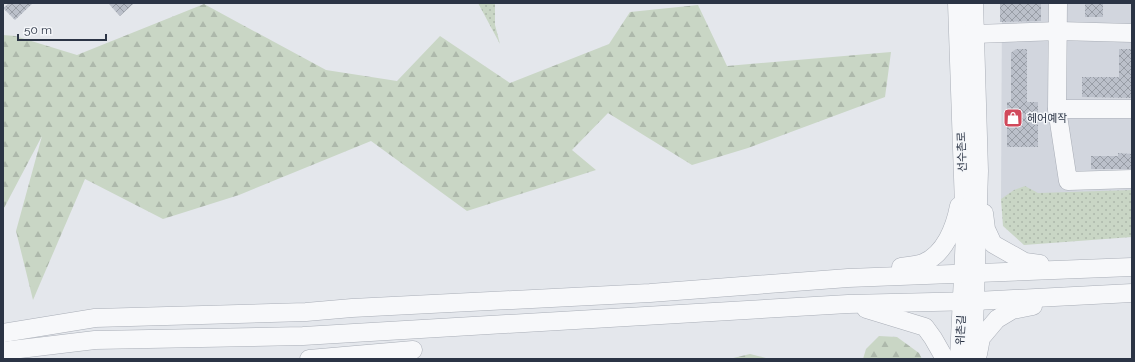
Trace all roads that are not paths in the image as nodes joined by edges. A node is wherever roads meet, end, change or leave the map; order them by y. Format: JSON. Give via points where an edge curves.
{"nodes":[{"id":1,"x":957,"y":3,"type":"edge"},
{"id":2,"x":974,"y":3,"type":"edge"},
{"id":3,"x":1058,"y":3,"type":"edge"},
{"id":4,"x":1059,"y":31,"type":"junction"},
{"id":5,"x":1132,"y":33,"type":"edge"},
{"id":6,"x":975,"y":34,"type":"junction"},
{"id":7,"x":1057,"y":109,"type":"junction"},
{"id":8,"x":1132,"y":109,"type":"edge"},
{"id":9,"x":979,"y":171,"type":"junction"},
{"id":10,"x":1132,"y":179,"type":"edge"},
{"id":11,"x":963,"y":188,"type":"junction"},
{"id":12,"x":1132,"y":267,"type":"edge"},
{"id":13,"x":1077,"y":268,"type":"junction"},
{"id":14,"x":969,"y":273,"type":"junction"},
{"id":15,"x":848,"y":278,"type":"junction"},
{"id":16,"x":1132,"y":293,"type":"edge"},
{"id":17,"x":1082,"y":295,"type":"junction"},
{"id":18,"x":969,"y":301,"type":"junction"},
{"id":19,"x":848,"y":304,"type":"junction"},
{"id":20,"x":416,"y":329,"type":"junction"},
{"id":21,"x":3,"y":333,"type":"edge"},
{"id":22,"x":3,"y":351,"type":"edge"},
{"id":23,"x":412,"y":355,"type":"edge"},
{"id":24,"x":309,"y":359,"type":"edge"},
{"id":25,"x":945,"y":359,"type":"edge"},
{"id":26,"x":960,"y":359,"type":"edge"},
{"id":27,"x":973,"y":359,"type":"edge"},
{"id":28,"x":977,"y":359,"type":"edge"}],
"edges":[{"from":1,"to":11,"type":"street","name":"선수촌로"},
{"from":2,"to":6,"type":"street","name":"선수촌로"},
{"from":3,"to":4,"type":"street"},
{"from":4,"to":5,"type":"street"},
{"from":4,"to":6,"type":"street"},
{"from":4,"to":7,"type":"street"},
{"from":6,"to":9,"type":"street","name":"선수촌로"},
{"from":7,"to":8,"type":"street"},
{"from":7,"to":10,"type":"street","via":[[1068,181]]},
{"from":9,"to":13,"type":"street","via":[[986,229],[993,244],[1025,262]]},
{"from":9,"to":14,"type":"street","name":"선수촌로"},
{"from":11,"to":14,"type":"street","name":"선수촌로"},
{"from":11,"to":15,"type":"street","via":[[957,217],[941,250],[924,263]]},
{"from":12,"to":13,"type":"street"},
{"from":13,"to":14,"type":"street"},
{"from":14,"to":15,"type":"street"},
{"from":14,"to":18,"type":"street","name":"선수촌로"},
{"from":15,"to":21,"type":"street","via":[[306,312],[95,318]]},
{"from":16,"to":17,"type":"street"},
{"from":17,"to":18,"type":"street"},
{"from":17,"to":28,"type":"street","via":[[1012,310],[997,319],[981,338]]},
{"from":18,"to":19,"type":"street"},
{"from":18,"to":26,"type":"street","name":"위촌길"},
{"from":18,"to":27,"type":"street"},
{"from":19,"to":20,"type":"street"},
{"from":19,"to":25,"type":"street","via":[[925,328]]},
{"from":20,"to":22,"type":"street","via":[[304,336],[95,340]]},
{"from":20,"to":23,"type":"street"},
{"from":23,"to":24,"type":"street"}]}
